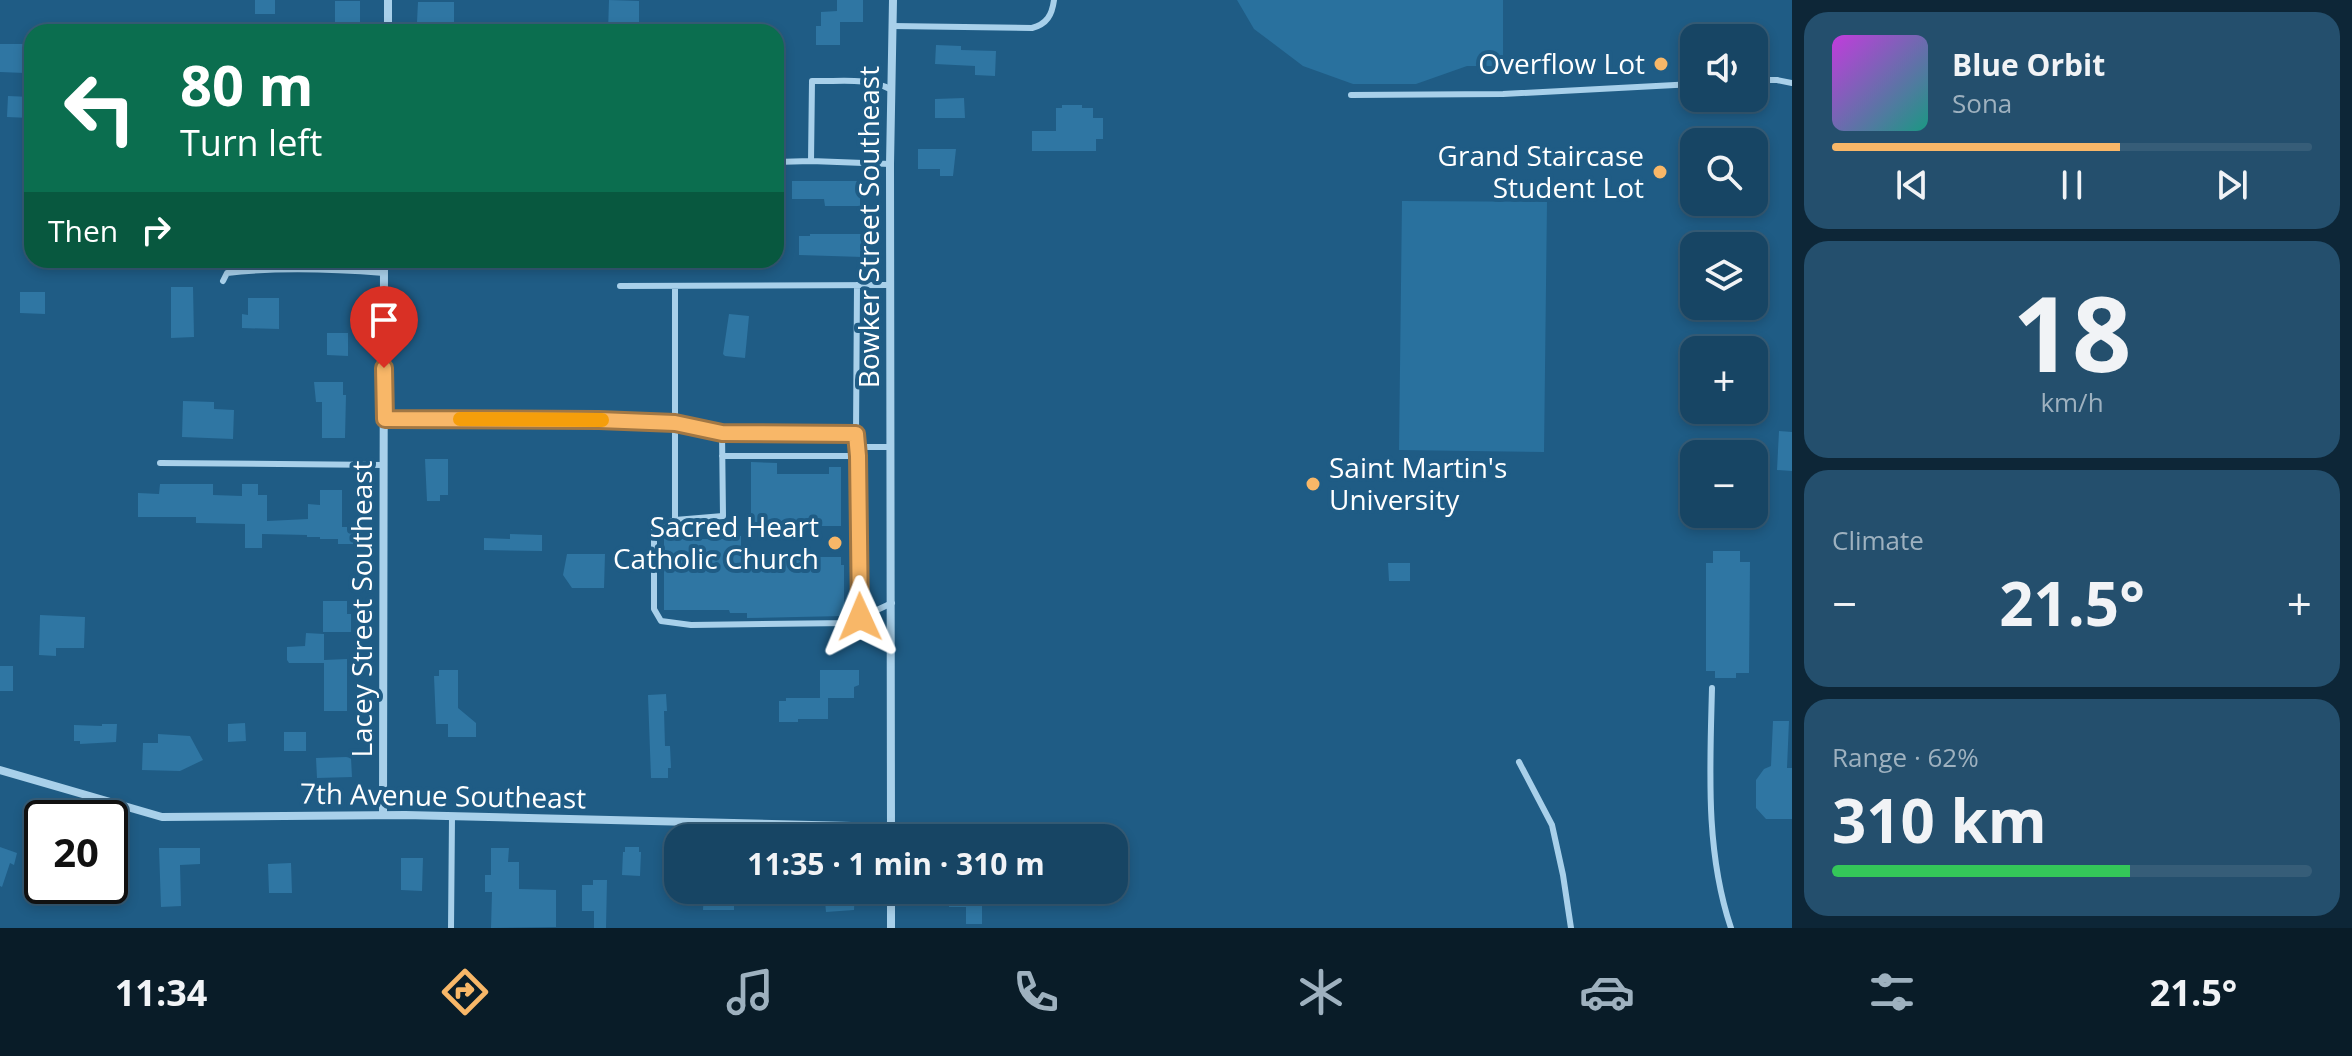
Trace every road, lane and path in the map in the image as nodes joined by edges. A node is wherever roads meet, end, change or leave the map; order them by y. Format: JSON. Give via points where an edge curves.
{"nodes":[{"id":1,"x":388,"y":0,"type":"edge"},
{"id":2,"x":893,"y":0,"type":"edge"},
{"id":3,"x":1054,"y":0,"type":"edge"},
{"id":4,"x":388,"y":24,"type":"edge"},
{"id":5,"x":892,"y":26,"type":"junction"},
{"id":6,"x":1768,"y":80,"type":"edge"},
{"id":7,"x":1792,"y":83,"type":"edge"},
{"id":8,"x":1680,"y":85,"type":"edge"},
{"id":9,"x":890,"y":89,"type":"junction"},
{"id":10,"x":1351,"y":95,"type":"dead end"},
{"id":11,"x":811,"y":161,"type":"junction"},
{"id":12,"x":784,"y":162,"type":"edge"},
{"id":13,"x":890,"y":164,"type":"junction"},
{"id":14,"x":384,"y":268,"type":"edge"},
{"id":15,"x":384,"y":273,"type":"junction"},
{"id":16,"x":223,"y":281,"type":"dead end"},
{"id":17,"x":857,"y":285,"type":"junction"},
{"id":18,"x":890,"y":285,"type":"junction"},
{"id":19,"x":620,"y":286,"type":"dead end"},
{"id":20,"x":675,"y":287,"type":"junction"},
{"id":21,"x":385,"y":419,"type":"junction"},
{"id":22,"x":675,"y":423,"type":"junction"},
{"id":23,"x":722,"y":433,"type":"junction"},
{"id":24,"x":856,"y":434,"type":"junction"},
{"id":25,"x":856,"y":447,"type":"junction"},
{"id":26,"x":891,"y":447,"type":"junction"},
{"id":27,"x":722,"y":456,"type":"junction"},
{"id":28,"x":858,"y":456,"type":"junction"},
{"id":29,"x":160,"y":463,"type":"dead end"},
{"id":30,"x":384,"y":465,"type":"junction"},
{"id":31,"x":675,"y":520,"type":"junction"},
{"id":32,"x":892,"y":603,"type":"junction"},
{"id":33,"x":860,"y":617,"type":"junction"},
{"id":34,"x":1712,"y":688,"type":"dead end"},
{"id":35,"x":1519,"y":762,"type":"dead end"},
{"id":36,"x":0,"y":770,"type":"edge"},
{"id":37,"x":383,"y":815,"type":"junction"},
{"id":38,"x":452,"y":817,"type":"junction"},
{"id":39,"x":759,"y":824,"type":"edge"},
{"id":40,"x":891,"y":824,"type":"edge"},
{"id":41,"x":891,"y":904,"type":"edge"},
{"id":42,"x":451,"y":928,"type":"edge"},
{"id":43,"x":891,"y":928,"type":"edge"},
{"id":44,"x":1571,"y":928,"type":"edge"},
{"id":45,"x":1731,"y":928,"type":"edge"}],
"edges":[{"from":1,"to":4,"type":"street"},
{"from":2,"to":5,"type":"street","name":"Bowker Street Southeast"},
{"from":3,"to":5,"type":"lane","via":[[1051,16],[1032,28]]},
{"from":5,"to":9,"type":"street","name":"Bowker Street Southeast"},
{"from":6,"to":7,"type":"lane"},
{"from":8,"to":10,"type":"lane"},
{"from":9,"to":11,"type":"lane","via":[[880,83],[812,81]]},
{"from":9,"to":13,"type":"street","name":"Bowker Street Southeast"},
{"from":11,"to":12,"type":"lane"},
{"from":11,"to":13,"type":"lane"},
{"from":13,"to":18,"type":"street","name":"Bowker Street Southeast"},
{"from":14,"to":15,"type":"street","name":"Lacey Street Southeast"},
{"from":15,"to":16,"type":"lane","via":[[246,271],[227,273]]},
{"from":15,"to":21,"type":"street","name":"Lacey Street Southeast"},
{"from":17,"to":18,"type":"lane"},
{"from":17,"to":20,"type":"lane"},
{"from":17,"to":24,"type":"lane"},
{"from":18,"to":26,"type":"street","name":"Bowker Street Southeast"},
{"from":19,"to":20,"type":"lane"},
{"from":20,"to":22,"type":"lane"},
{"from":21,"to":22,"type":"lane"},
{"from":21,"to":30,"type":"street","name":"Lacey Street Southeast"},
{"from":22,"to":23,"type":"lane"},
{"from":22,"to":31,"type":"lane"},
{"from":23,"to":24,"type":"lane"},
{"from":23,"to":27,"type":"lane"},
{"from":24,"to":25,"type":"lane"},
{"from":25,"to":26,"type":"lane"},
{"from":25,"to":28,"type":"lane"},
{"from":26,"to":32,"type":"street","name":"Bowker Street Southeast"},
{"from":27,"to":28,"type":"lane"},
{"from":27,"to":31,"type":"lane","via":[[723,516]]},
{"from":28,"to":33,"type":"lane"},
{"from":29,"to":30,"type":"lane"},
{"from":30,"to":37,"type":"street","name":"Lacey Street Southeast"},
{"from":31,"to":33,"type":"lane","via":[[654,528],[654,609],[661,621],[849,623]]},
{"from":32,"to":33,"type":"lane"},
{"from":32,"to":40,"type":"street","name":"Bowker Street Southeast"},
{"from":34,"to":45,"type":"lane","via":[[1709,795],[1717,869]]},
{"from":35,"to":44,"type":"lane","via":[[1552,825]]},
{"from":36,"to":37,"type":"street","name":"7th Avenue Southeast","via":[[162,817]]},
{"from":37,"to":38,"type":"street","name":"7th Avenue Southeast"},
{"from":38,"to":39,"type":"street","name":"7th Avenue Southeast"},
{"from":38,"to":42,"type":"lane"},
{"from":41,"to":43,"type":"street"}]}
